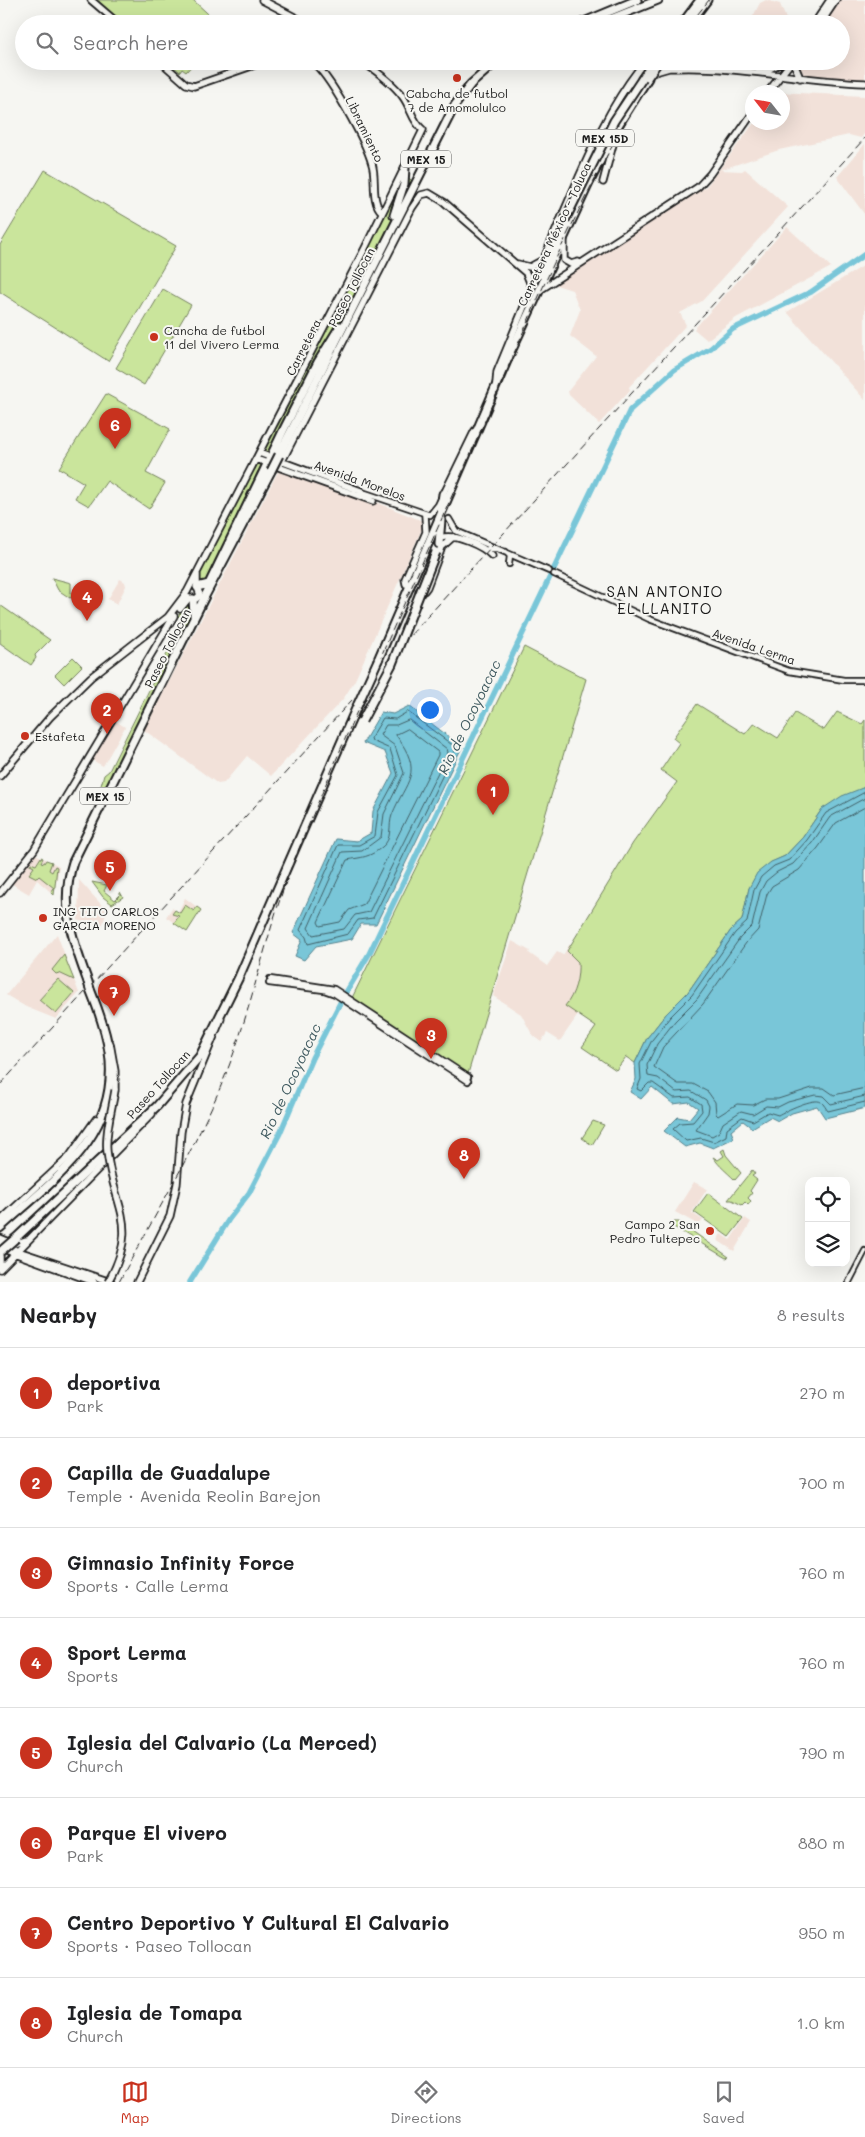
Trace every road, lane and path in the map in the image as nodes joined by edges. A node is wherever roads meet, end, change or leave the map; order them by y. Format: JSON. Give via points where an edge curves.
{"nodes":[{"id":1,"x":91,"y":0,"type":"edge"},
{"id":2,"x":262,"y":0,"type":"edge"},
{"id":3,"x":637,"y":0,"type":"edge"},
{"id":4,"x":658,"y":0,"type":"edge"},
{"id":5,"x":700,"y":0,"type":"edge"},
{"id":6,"x":707,"y":0,"type":"edge"},
{"id":7,"x":830,"y":0,"type":"edge"},
{"id":8,"x":836,"y":0,"type":"edge"},
{"id":9,"x":108,"y":15,"type":"edge"},
{"id":10,"x":291,"y":15,"type":"edge"},
{"id":11,"x":601,"y":15,"type":"edge"},
{"id":12,"x":620,"y":15,"type":"edge"},
{"id":13,"x":689,"y":15,"type":"edge"},
{"id":14,"x":696,"y":15,"type":"edge"},
{"id":15,"x":820,"y":15,"type":"edge"},
{"id":16,"x":826,"y":15,"type":"edge"},
{"id":17,"x":170,"y":70,"type":"edge"},
{"id":18,"x":240,"y":70,"type":"edge"},
{"id":19,"x":319,"y":70,"type":"edge"},
{"id":20,"x":374,"y":70,"type":"edge"},
{"id":21,"x":486,"y":70,"type":"edge"},
{"id":22,"x":489,"y":70,"type":"edge"},
{"id":23,"x":638,"y":70,"type":"edge"},
{"id":24,"x":648,"y":70,"type":"edge"},
{"id":25,"x":654,"y":70,"type":"edge"},
{"id":26,"x":730,"y":70,"type":"edge"},
{"id":27,"x":768,"y":70,"type":"edge"},
{"id":28,"x":782,"y":70,"type":"edge"},
{"id":29,"x":785,"y":70,"type":"edge"},
{"id":30,"x":797,"y":70,"type":"edge"},
{"id":31,"x":761,"y":73,"type":"junction"},
{"id":32,"x":477,"y":77,"type":"junction"},
{"id":33,"x":648,"y":78,"type":"joint"},
{"id":34,"x":778,"y":78,"type":"junction"},
{"id":35,"x":800,"y":78,"type":"junction"},
{"id":36,"x":865,"y":83,"type":"edge"},
{"id":37,"x":773,"y":85,"type":"edge"},
{"id":38,"x":745,"y":124,"type":"edge"},
{"id":39,"x":617,"y":127,"type":"junction"},
{"id":40,"x":405,"y":168,"type":"junction"},
{"id":41,"x":603,"y":182,"type":"dead end"},
{"id":42,"x":382,"y":212,"type":"junction"},
{"id":43,"x":564,"y":236,"type":"junction"},
{"id":44,"x":384,"y":246,"type":"junction"},
{"id":45,"x":513,"y":261,"type":"junction"},
{"id":46,"x":542,"y":261,"type":"junction"},
{"id":47,"x":583,"y":261,"type":"junction"},
{"id":48,"x":531,"y":290,"type":"junction"},
{"id":49,"x":540,"y":290,"type":"junction"},
{"id":50,"x":350,"y":312,"type":"junction"},
{"id":51,"x":516,"y":341,"type":"junction"},
{"id":52,"x":496,"y":387,"type":"junction"},
{"id":53,"x":480,"y":423,"type":"junction"},
{"id":54,"x":274,"y":426,"type":"junction"},
{"id":55,"x":285,"y":427,"type":"junction"},
{"id":56,"x":260,"y":453,"type":"junction"},
{"id":57,"x":256,"y":459,"type":"junction"},
{"id":58,"x":270,"y":460,"type":"junction"},
{"id":59,"x":284,"y":465,"type":"junction"},
{"id":60,"x":361,"y":491,"type":"junction"},
{"id":61,"x":443,"y":494,"type":"junction"},
{"id":62,"x":444,"y":508,"type":"junction"},
{"id":63,"x":425,"y":515,"type":"junction"},
{"id":64,"x":438,"y":519,"type":"junction"},
{"id":65,"x":449,"y":519,"type":"dead end"},
{"id":66,"x":453,"y":537,"type":"junction"},
{"id":67,"x":440,"y":541,"type":"junction"},
{"id":68,"x":488,"y":549,"type":"dead end"},
{"id":69,"x":500,"y":549,"type":"junction"},
{"id":70,"x":505,"y":551,"type":"junction"},
{"id":71,"x":492,"y":556,"type":"dead end"},
{"id":72,"x":518,"y":557,"type":"junction"},
{"id":73,"x":549,"y":571,"type":"dead end"},
{"id":74,"x":197,"y":572,"type":"junction"},
{"id":75,"x":554,"y":574,"type":"dead end"},
{"id":76,"x":406,"y":584,"type":"dead end"},
{"id":77,"x":195,"y":591,"type":"junction"},
{"id":78,"x":419,"y":591,"type":"dead end"},
{"id":79,"x":169,"y":619,"type":"junction"},
{"id":80,"x":194,"y":621,"type":"junction"},
{"id":81,"x":865,"y":680,"type":"edge"},
{"id":82,"x":362,"y":721,"type":"dead end"},
{"id":83,"x":0,"y":776,"type":"edge"},
{"id":84,"x":0,"y":893,"type":"edge"},
{"id":85,"x":270,"y":981,"type":"dead end"},
{"id":86,"x":228,"y":998,"type":"junction"},
{"id":87,"x":468,"y":1079,"type":"dead end"},
{"id":88,"x":112,"y":1091,"type":"junction"},
{"id":89,"x":157,"y":1106,"type":"junction"},
{"id":90,"x":0,"y":1221,"type":"edge"},
{"id":91,"x":0,"y":1228,"type":"edge"},
{"id":92,"x":32,"y":1237,"type":"junction"},
{"id":93,"x":0,"y":1238,"type":"edge"},
{"id":94,"x":0,"y":1243,"type":"edge"},
{"id":95,"x":0,"y":1248,"type":"edge"},
{"id":96,"x":865,"y":1251,"type":"edge"},
{"id":97,"x":0,"y":1252,"type":"edge"},
{"id":98,"x":17,"y":1253,"type":"junction"},
{"id":99,"x":29,"y":1255,"type":"junction"},
{"id":100,"x":0,"y":1256,"type":"edge"},
{"id":101,"x":0,"y":1265,"type":"edge"},
{"id":102,"x":0,"y":1269,"type":"edge"},
{"id":103,"x":94,"y":1282,"type":"edge"},
{"id":104,"x":109,"y":1282,"type":"edge"},
{"id":105,"x":138,"y":1282,"type":"edge"},
{"id":106,"x":848,"y":1282,"type":"edge"}],
"edges":[{"from":1,"to":9,"type":"main road"},
{"from":2,"to":10,"type":"main road"},
{"from":3,"to":11,"type":"highway"},
{"from":4,"to":12,"type":"highway"},
{"from":5,"to":13,"type":"highway"},
{"from":6,"to":14,"type":"highway"},
{"from":7,"to":15,"type":"main road"},
{"from":8,"to":16,"type":"main road"},
{"from":17,"to":18,"type":"main road","via":[[186,84],[194,86]]},
{"from":19,"to":42,"type":"main road","name":"Libramiento","via":[[368,153],[374,170],[378,208]]},
{"from":20,"to":40,"type":"main road","name":"Carretera","via":[[402,96],[423,130]]},
{"from":21,"to":32,"type":"highway","number":"MEX 15"},
{"from":22,"to":32,"type":"highway"},
{"from":23,"to":46,"type":"main road","via":[[592,148]]},
{"from":24,"to":51,"type":"highway","number":"MEX 15D","bridge":true,"via":[[601,145],[551,251]]},
{"from":25,"to":33,"type":"main road","name":"Carretera México - Toluca","bridge":true},
{"from":26,"to":31,"type":"main road"},
{"from":27,"to":31,"type":"main road"},
{"from":28,"to":34,"type":"main road"},
{"from":29,"to":34,"type":"main road"},
{"from":30,"to":35,"type":"main road"},
{"from":31,"to":34,"type":"main road"},
{"from":32,"to":44,"type":"highway","name":"Paseo Tollocan","number":"MEX 15","via":[[455,105]]},
{"from":33,"to":39,"type":"highway","name":"Carretera México - Toluca"},
{"from":34,"to":35,"type":"main road"},
{"from":34,"to":37,"type":"main road"},
{"from":35,"to":36,"type":"main road"},
{"from":38,"to":47,"type":"main road","via":[[698,187]]},
{"from":39,"to":41,"type":"main road"},
{"from":39,"to":43,"type":"highway","name":"Carretera México - Toluca"},
{"from":40,"to":42,"type":"main road","name":"Carretera"},
{"from":40,"to":44,"type":"highway","via":[[404,184]]},
{"from":42,"to":54,"type":"main road","name":"Carretera"},
{"from":43,"to":47,"type":"main road","via":[[564,260],[571,264]]},
{"from":43,"to":49,"type":"highway","name":"Carretera México - Toluca"},
{"from":44,"to":50,"type":"highway","name":"Paseo Tollocan","number":"MEX 15"},
{"from":45,"to":46,"type":"main road","via":[[530,267]]},
{"from":45,"to":48,"type":"main road","via":[[530,278]]},
{"from":45,"to":59,"type":"main road","via":[[444,202],[429,193],[421,195]]},
{"from":46,"to":48,"type":"main road"},
{"from":47,"to":49,"type":"main road"},
{"from":48,"to":52,"type":"main road","via":[[497,372]]},
{"from":49,"to":51,"type":"highway","name":"Carretera México - Toluca"},
{"from":50,"to":55,"type":"highway","via":[[326,348]]},
{"from":50,"to":80,"type":"highway","name":"Paseo Tollocan","number":"MEX 15","bridge":true},
{"from":51,"to":52,"type":"highway","name":"Paseo Tollocan"},
{"from":52,"to":53,"type":"highway","name":"Paseo Tollocan"},
{"from":53,"to":61,"type":"street"},
{"from":53,"to":62,"type":"highway","name":"Paseo Tollocan"},
{"from":54,"to":55,"type":"main road","via":[[278,430]]},
{"from":54,"to":56,"type":"main road","name":"Carretera"},
{"from":55,"to":58,"type":"highway"},
{"from":56,"to":57,"type":"main road","name":"Carretera"},
{"from":56,"to":58,"type":"main road","name":"Avenida Morelos"},
{"from":57,"to":58,"type":"main road","name":"Avenida Morelos"},
{"from":57,"to":74,"type":"main road","name":"Carretera"},
{"from":58,"to":59,"type":"main road","name":"Avenida Morelos"},
{"from":58,"to":77,"type":"highway","via":[[209,584]]},
{"from":59,"to":60,"type":"main road","name":"Avenida Morelos"},
{"from":59,"to":60,"type":"main road","name":"Avenida Morelos","via":[[372,500]]},
{"from":60,"to":63,"type":"street","name":"Avenida Morelos"},
{"from":61,"to":63,"type":"street","via":[[432,513]]},
{"from":61,"to":64,"type":"highway"},
{"from":62,"to":64,"type":"highway","name":"Paseo Tollocan"},
{"from":62,"to":67,"type":"highway"},
{"from":63,"to":76,"type":"main road","via":[[426,532],[405,579]]},
{"from":64,"to":86,"type":"highway","name":"Paseo Tollocan","bridge":true},
{"from":65,"to":69,"type":"street","via":[[456,531]]},
{"from":66,"to":67,"type":"main road"},
{"from":66,"to":71,"type":"main road"},
{"from":66,"to":78,"type":"main road","via":[[442,546],[427,587]]},
{"from":67,"to":82,"type":"highway","bridge":true,"via":[[392,664]]},
{"from":68,"to":69,"type":"street"},
{"from":69,"to":70,"type":"street"},
{"from":70,"to":72,"type":"street"},
{"from":70,"to":72,"type":"street","via":[[510,556],[509,564]]},
{"from":72,"to":73,"type":"street"},
{"from":74,"to":77,"type":"main road"},
{"from":74,"to":77,"type":"main road","name":"Carretera"},
{"from":75,"to":81,"type":"street","name":"Avenida Lerma","via":[[649,618],[789,671]]},
{"from":77,"to":79,"type":"main road","name":"Carretera"},
{"from":77,"to":80,"type":"highway"},
{"from":79,"to":83,"type":"main road","via":[[91,677],[50,717]]},
{"from":79,"to":84,"type":"main road","via":[[34,850]]},
{"from":80,"to":88,"type":"highway","name":"Paseo Tollocan","number":"MEX 15","via":[[106,794],[71,869],[66,895],[71,936],[106,1038]]},
{"from":85,"to":87,"type":"street","via":[[343,996]]},
{"from":86,"to":89,"type":"highway","name":"Paseo Tollocan","via":[[200,1056]]},
{"from":86,"to":105,"type":"main road","via":[[186,1104],[170,1216]]},
{"from":88,"to":90,"type":"main road","via":[[68,1157]]},
{"from":88,"to":91,"type":"highway","name":"Paseo Tollocan","number":"MEX 15","via":[[83,1150]]},
{"from":88,"to":104,"type":"main road","bridge":true,"via":[[106,1149],[124,1233],[120,1256]]},
{"from":89,"to":92,"type":"main road","via":[[124,1145]]},
{"from":89,"to":97,"type":"highway","name":"Paseo Tollocan","bridge":true},
{"from":92,"to":93,"type":"main road","via":[[16,1244]]},
{"from":92,"to":98,"type":"main road"},
{"from":92,"to":99,"type":"main road"},
{"from":94,"to":98,"type":"main road"},
{"from":95,"to":98,"type":"main road"},
{"from":96,"to":106,"type":"street"},
{"from":98,"to":99,"type":"main road"},
{"from":98,"to":102,"type":"main road"},
{"from":98,"to":103,"type":"main road"},
{"from":99,"to":104,"type":"main road"},
{"from":100,"to":101,"type":"main road"}]}
